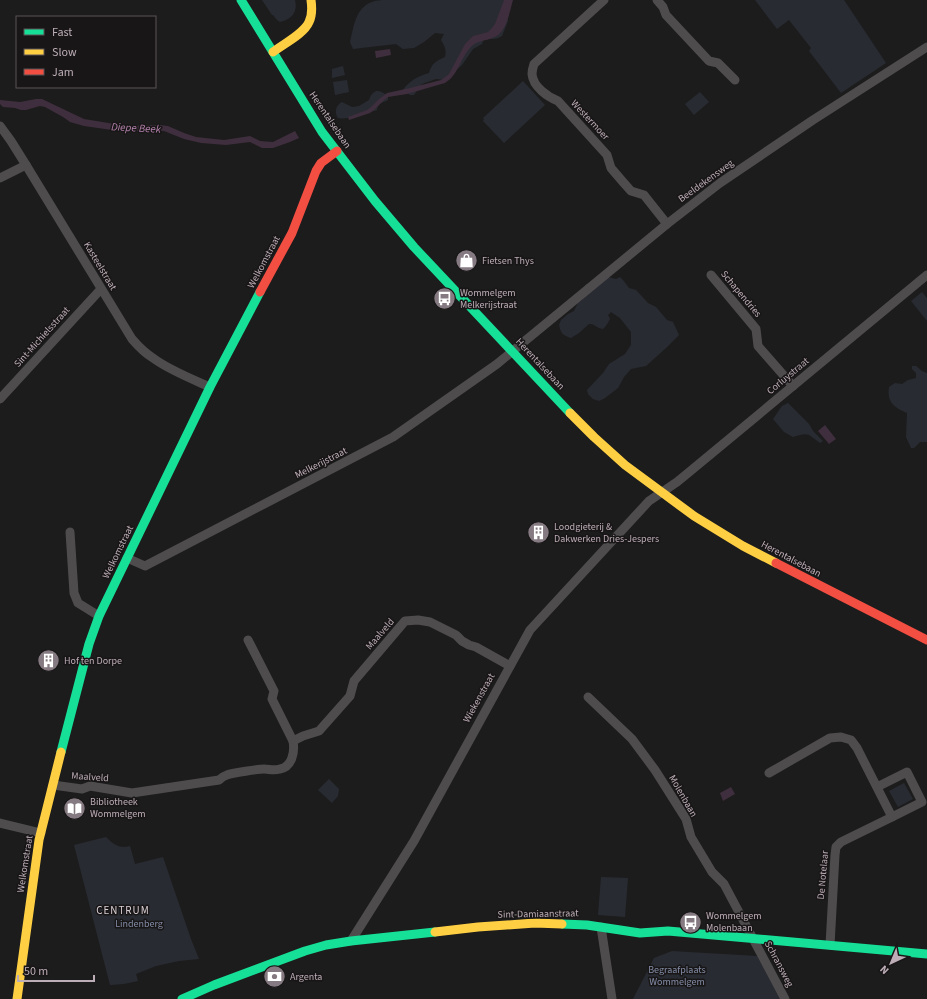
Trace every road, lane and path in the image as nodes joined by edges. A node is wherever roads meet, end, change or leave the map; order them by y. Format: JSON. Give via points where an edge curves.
{"nodes":[{"id":1,"x":241,"y":0,"type":"edge"},
{"id":2,"x":311,"y":0,"type":"edge"},
{"id":3,"x":604,"y":0,"type":"edge"},
{"id":4,"x":657,"y":0,"type":"edge"},
{"id":5,"x":927,"y":47,"type":"edge"},
{"id":6,"x":273,"y":52,"type":"junction"},
{"id":7,"x":735,"y":80,"type":"dead end"},
{"id":8,"x":0,"y":126,"type":"edge"},
{"id":9,"x":337,"y":151,"type":"junction"},
{"id":10,"x":26,"y":166,"type":"junction"},
{"id":11,"x":0,"y":178,"type":"edge"},
{"id":12,"x":667,"y":224,"type":"junction"},
{"id":13,"x":711,"y":275,"type":"dead end"},
{"id":14,"x":927,"y":275,"type":"edge"},
{"id":15,"x":101,"y":289,"type":"junction"},
{"id":16,"x":512,"y":351,"type":"junction"},
{"id":17,"x":793,"y":386,"type":"junction"},
{"id":18,"x":210,"y":387,"type":"junction"},
{"id":19,"x":0,"y":399,"type":"edge"},
{"id":20,"x":662,"y":493,"type":"junction"},
{"id":21,"x":70,"y":532,"type":"dead end"},
{"id":22,"x":127,"y":558,"type":"junction"},
{"id":23,"x":99,"y":616,"type":"junction"},
{"id":24,"x":248,"y":640,"type":"dead end"},
{"id":25,"x":927,"y":640,"type":"edge"},
{"id":26,"x":510,"y":666,"type":"junction"},
{"id":27,"x":588,"y":696,"type":"dead end"},
{"id":28,"x":293,"y":742,"type":"junction"},
{"id":29,"x":769,"y":773,"type":"dead end"},
{"id":30,"x":54,"y":785,"type":"junction"},
{"id":31,"x":877,"y":787,"type":"junction"},
{"id":32,"x":892,"y":817,"type":"junction"},
{"id":33,"x":0,"y":823,"type":"edge"},
{"id":34,"x":41,"y":833,"type":"junction"},
{"id":35,"x":601,"y":927,"type":"junction"},
{"id":36,"x":754,"y":938,"type":"junction"},
{"id":37,"x":351,"y":941,"type":"junction"},
{"id":38,"x":830,"y":945,"type":"junction"},
{"id":39,"x":927,"y":954,"type":"edge"},
{"id":40,"x":17,"y":999,"type":"edge"},
{"id":41,"x":182,"y":999,"type":"edge"},
{"id":42,"x":612,"y":999,"type":"edge"},
{"id":43,"x":786,"y":999,"type":"edge"}],
"edges":[{"from":1,"to":6,"type":"street","name":"Herentalsebaan"},
{"from":2,"to":6,"type":"street","via":[[309,21],[297,34]]},
{"from":3,"to":12,"type":"street","name":"Westermoer","via":[[534,64],[534,83],[547,96],[558,101],[607,155],[610,168],[631,191],[644,195]]},
{"from":4,"to":7,"type":"street","via":[[666,15],[709,61],[718,63]]},
{"from":5,"to":12,"type":"street","name":"Beeldekensweg","via":[[720,183]]},
{"from":6,"to":9,"type":"street","name":"Herentalsebaan","via":[[322,132]]},
{"from":8,"to":10,"type":"street","name":"Kasteelstraat"},
{"from":9,"to":16,"type":"street","name":"Herentalsebaan","via":[[414,246]]},
{"from":9,"to":18,"type":"street","name":"Welkomstraat","via":[[321,163],[316,171],[292,233]]},
{"from":10,"to":11,"type":"street"},
{"from":10,"to":15,"type":"street","name":"Kasteelstraat"},
{"from":12,"to":16,"type":"street","name":"Beeldekensweg"},
{"from":13,"to":17,"type":"street","name":"Schapendries","via":[[756,330],[758,346]]},
{"from":14,"to":17,"type":"street","name":"Corluystraat"},
{"from":15,"to":18,"type":"street","name":"Kasteelstraat","via":[[139,348],[162,364]]},
{"from":15,"to":19,"type":"street","name":"Sint-Michielsstraat"},
{"from":16,"to":20,"type":"street","name":"Herentalsebaan","via":[[594,437]]},
{"from":16,"to":22,"type":"street","name":"Melkerijstraat","via":[[393,437],[145,566]]},
{"from":17,"to":20,"type":"street","name":"Corluystraat"},
{"from":18,"to":22,"type":"street","name":"Welkomstraat"},
{"from":20,"to":25,"type":"street","name":"Herentalsebaan","via":[[743,546]]},
{"from":20,"to":26,"type":"street","name":"Wiekenstraat","via":[[649,501],[530,630]]},
{"from":21,"to":23,"type":"street","via":[[74,594],[78,603]]},
{"from":22,"to":23,"type":"street","name":"Welkomstraat"},
{"from":23,"to":30,"type":"street","name":"Welkomstraat","via":[[89,644]]},
{"from":24,"to":28,"type":"street","via":[[274,691],[272,699]]},
{"from":26,"to":28,"type":"street","name":"Maalveld","via":[[430,622],[405,622],[354,681],[350,696],[319,731]]},
{"from":26,"to":37,"type":"street","name":"Wiekenstraat","via":[[414,840]]},
{"from":27,"to":36,"type":"street","name":"Molenbaan","via":[[632,739],[655,770],[686,819],[691,837],[712,872],[724,884]]},
{"from":28,"to":30,"type":"street","name":"Maalveld","via":[[293,757],[282,769],[256,770],[226,775],[219,780],[132,793],[90,786],[82,789]]},
{"from":29,"to":31,"type":"street","via":[[830,738],[841,737],[851,740],[857,748]]},
{"from":30,"to":34,"type":"street","name":"Welkomstraat"},
{"from":31,"to":32,"type":"street"},
{"from":31,"to":32,"type":"street","name":"De Notelaar","via":[[907,772],[922,802]]},
{"from":32,"to":38,"type":"street","name":"De Notelaar","via":[[841,842],[836,847]]},
{"from":33,"to":34,"type":"street"},
{"from":34,"to":40,"type":"street","name":"Welkomstraat"},
{"from":35,"to":36,"type":"street","name":"Sint-Damiaanstraat","via":[[640,933],[659,931]]},
{"from":35,"to":37,"type":"street","name":"Sint-Damiaanstraat","via":[[535,923]]},
{"from":35,"to":42,"type":"street"},
{"from":36,"to":38,"type":"street","name":"Sint-Damiaanstraat"},
{"from":36,"to":43,"type":"street","name":"Schransweg"},
{"from":37,"to":41,"type":"street","name":"Sint-Damiaanstraat","via":[[305,951]]},
{"from":38,"to":39,"type":"street","name":"Sint-Damiaanstraat"}]}
